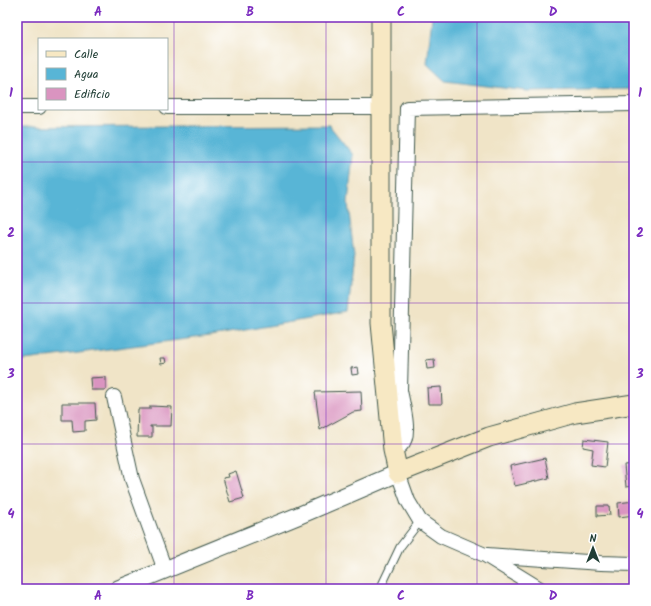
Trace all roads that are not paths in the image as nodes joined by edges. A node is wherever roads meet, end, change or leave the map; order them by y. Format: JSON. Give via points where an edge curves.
{"nodes":[{"id":1,"x":381,"y":17,"type":"edge"},
{"id":2,"x":634,"y":104,"type":"edge"},
{"id":3,"x":17,"y":106,"type":"edge"},
{"id":4,"x":38,"y":107,"type":"edge"},
{"id":5,"x":168,"y":107,"type":"edge"},
{"id":6,"x":380,"y":107,"type":"junction"},
{"id":7,"x":114,"y":397,"type":"dead end"},
{"id":8,"x":634,"y":404,"type":"edge"},
{"id":9,"x":393,"y":450,"type":"junction"},
{"id":10,"x":398,"y":472,"type":"junction"},
{"id":11,"x":420,"y":521,"type":"junction"},
{"id":12,"x":484,"y":555,"type":"junction"},
{"id":13,"x":634,"y":564,"type":"edge"},
{"id":14,"x":165,"y":570,"type":"junction"},
{"id":15,"x":118,"y":589,"type":"edge"},
{"id":16,"x":380,"y":589,"type":"edge"},
{"id":17,"x":540,"y":589,"type":"edge"}],
"edges":[{"from":1,"to":6,"type":"main road"},
{"from":2,"to":9,"type":"street","via":[[407,108],[400,390],[406,435],[402,445]]},
{"from":3,"to":4,"type":"street"},
{"from":5,"to":6,"type":"street"},
{"from":6,"to":9,"type":"main road","via":[[381,323]]},
{"from":7,"to":14,"type":"street","via":[[132,479]]},
{"from":8,"to":10,"type":"main road","via":[[574,413],[489,437]]},
{"from":9,"to":10,"type":"main road"},
{"from":10,"to":11,"type":"street","via":[[408,502]]},
{"from":10,"to":14,"type":"street"},
{"from":11,"to":12,"type":"street","via":[[440,536]]},
{"from":11,"to":16,"type":"lane","via":[[400,547]]},
{"from":12,"to":13,"type":"street"},
{"from":12,"to":17,"type":"street"},
{"from":14,"to":15,"type":"street"}]}
